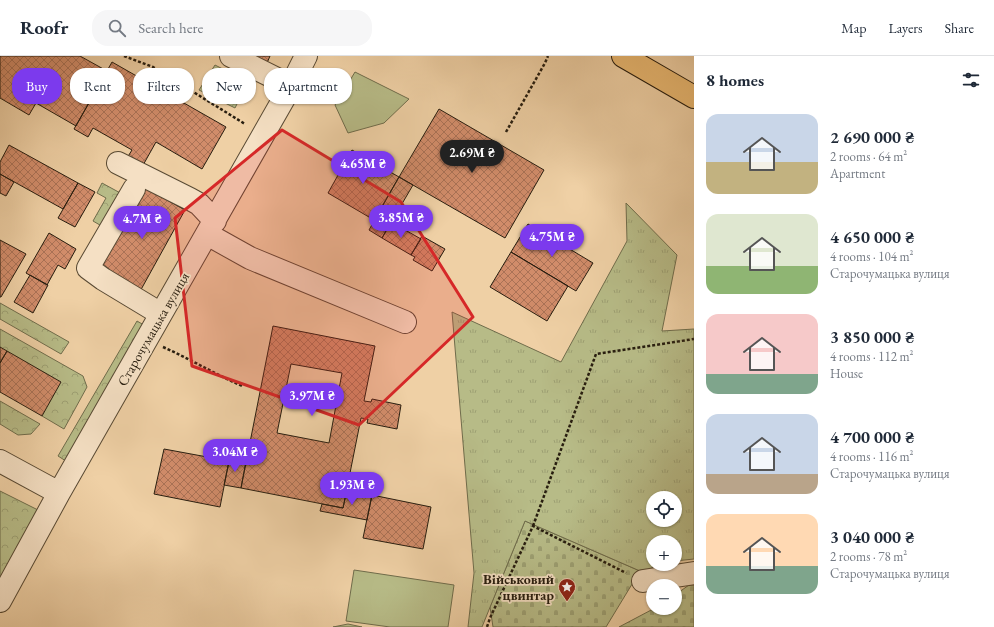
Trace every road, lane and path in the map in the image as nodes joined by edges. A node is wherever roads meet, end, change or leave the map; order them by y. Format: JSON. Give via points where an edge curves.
{"nodes":[{"id":1,"x":124,"y":56,"type":"edge"},
{"id":2,"x":136,"y":56,"type":"edge"},
{"id":3,"x":231,"y":56,"type":"edge"},
{"id":4,"x":306,"y":56,"type":"edge"},
{"id":5,"x":548,"y":56,"type":"edge"},
{"id":6,"x":623,"y":56,"type":"edge"},
{"id":7,"x":136,"y":61,"type":"junction"},
{"id":8,"x":300,"y":68,"type":"edge"},
{"id":9,"x":264,"y":72,"type":"edge"},
{"id":10,"x":694,"y":97,"type":"edge"},
{"id":11,"x":281,"y":104,"type":"edge"},
{"id":12,"x":245,"y":124,"type":"dead end"},
{"id":13,"x":506,"y":132,"type":"dead end"},
{"id":14,"x":118,"y":163,"type":"dead end"},
{"id":15,"x":134,"y":189,"type":"dead end"},
{"id":16,"x":211,"y":227,"type":"junction"},
{"id":17,"x":161,"y":314,"type":"junction"},
{"id":18,"x":405,"y":322,"type":"dead end"},
{"id":19,"x":694,"y":339,"type":"edge"},
{"id":20,"x":159,"y":345,"type":"dead end"},
{"id":21,"x":242,"y":386,"type":"dead end"},
{"id":22,"x":0,"y":461,"type":"edge"},
{"id":23,"x":59,"y":493,"type":"junction"},
{"id":24,"x":533,"y":526,"type":"junction"},
{"id":25,"x":694,"y":573,"type":"edge"},
{"id":26,"x":643,"y":581,"type":"joint"},
{"id":27,"x":0,"y":601,"type":"edge"},
{"id":28,"x":487,"y":627,"type":"edge"}],
"edges":[{"from":1,"to":7,"type":"path"},
{"from":2,"to":7,"type":"path"},
{"from":3,"to":9,"type":"street"},
{"from":4,"to":8,"type":"street","name":"Старочумацька вулиця"},
{"from":5,"to":13,"type":"path"},
{"from":6,"to":10,"type":"main road"},
{"from":7,"to":12,"type":"path","via":[[153,67]]},
{"from":11,"to":16,"type":"street","name":"Старочумацька вулиця"},
{"from":14,"to":16,"type":"street","via":[[199,204]]},
{"from":15,"to":17,"type":"street","via":[[88,268]]},
{"from":16,"to":17,"type":"street","name":"Старочумацька вулиця"},
{"from":16,"to":18,"type":"street","via":[[250,258]]},
{"from":17,"to":23,"type":"street","name":"Старочумацька вулиця"},
{"from":19,"to":24,"type":"path","via":[[596,354]]},
{"from":20,"to":21,"type":"path"},
{"from":22,"to":23,"type":"street"},
{"from":23,"to":27,"type":"street","name":"Старочумацька вулиця"},
{"from":24,"to":26,"type":"path"},
{"from":24,"to":28,"type":"path"},
{"from":25,"to":26,"type":"street"}]}
